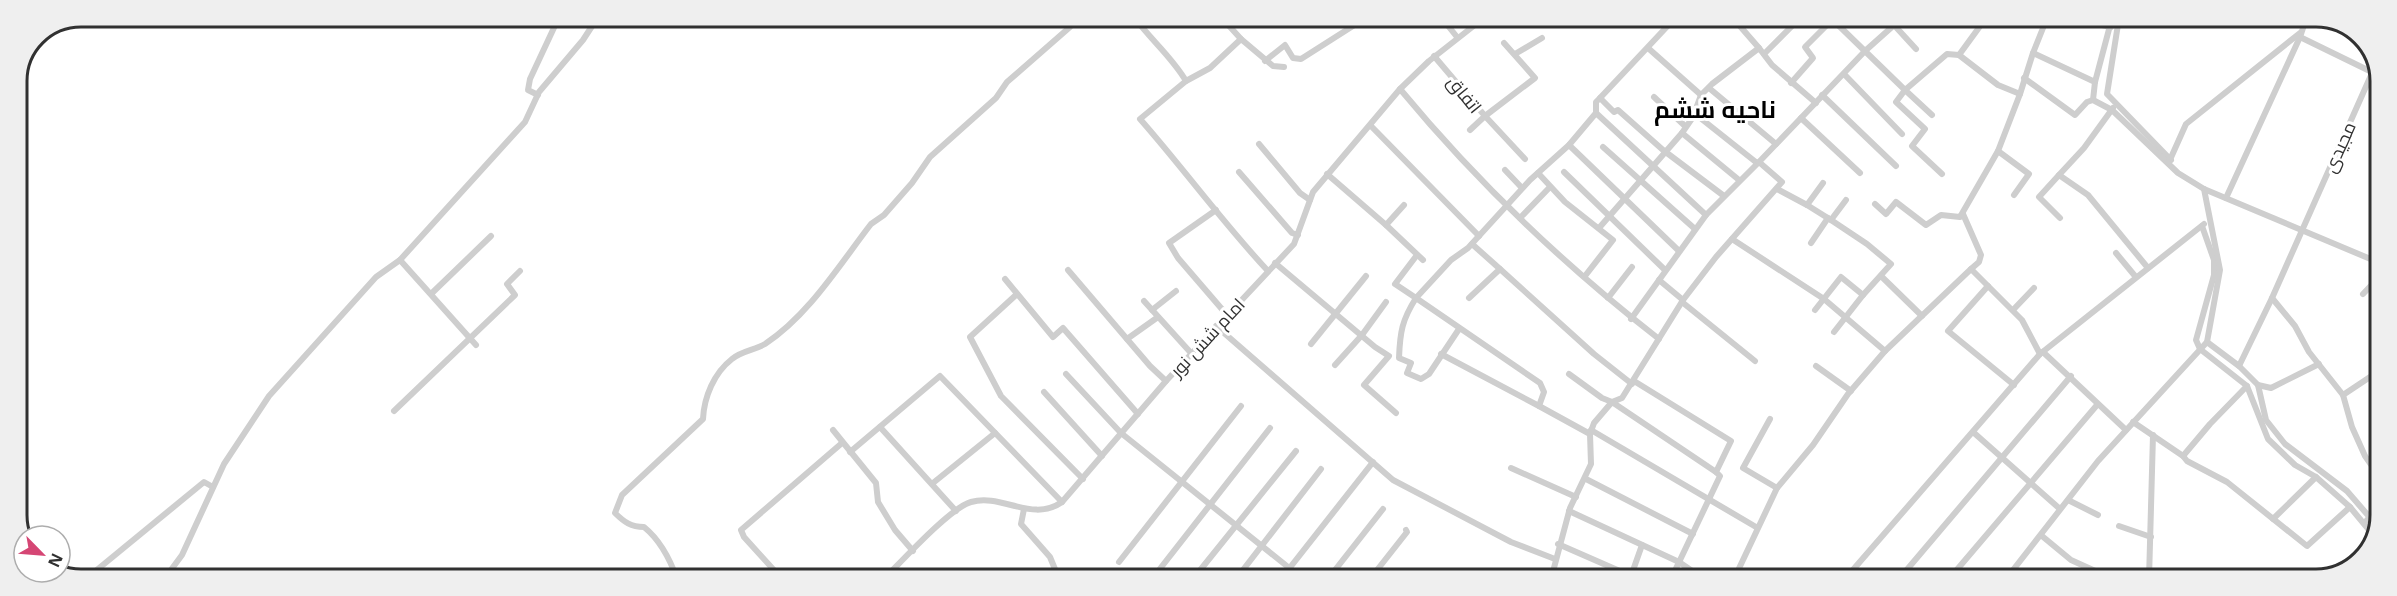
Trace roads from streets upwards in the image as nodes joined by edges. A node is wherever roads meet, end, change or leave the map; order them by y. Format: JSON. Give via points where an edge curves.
{"nodes":[{"id":1,"x":554,"y":27,"type":"edge"},
{"id":2,"x":591,"y":27,"type":"edge"},
{"id":3,"x":1070,"y":27,"type":"edge"},
{"id":4,"x":1141,"y":27,"type":"edge"},
{"id":5,"x":1230,"y":27,"type":"edge"},
{"id":6,"x":1351,"y":27,"type":"edge"},
{"id":7,"x":1449,"y":27,"type":"edge"},
{"id":8,"x":1471,"y":27,"type":"edge"},
{"id":9,"x":1667,"y":27,"type":"edge"},
{"id":10,"x":1743,"y":27,"type":"edge"},
{"id":11,"x":1791,"y":27,"type":"edge"},
{"id":12,"x":1825,"y":27,"type":"edge"},
{"id":13,"x":1840,"y":27,"type":"edge"},
{"id":14,"x":1892,"y":27,"type":"edge"},
{"id":15,"x":1896,"y":27,"type":"edge"},
{"id":16,"x":1979,"y":27,"type":"edge"},
{"id":17,"x":2043,"y":27,"type":"edge"},
{"id":18,"x":2111,"y":27,"type":"edge"},
{"id":19,"x":2118,"y":27,"type":"edge"},
{"id":20,"x":2303,"y":27,"type":"edge"},
{"id":21,"x":2300,"y":35,"type":"junction"},
{"id":22,"x":1457,"y":37,"type":"junction"},
{"id":23,"x":1542,"y":38,"type":"dead end"},
{"id":24,"x":1241,"y":39,"type":"junction"},
{"id":25,"x":1503,"y":44,"type":"dead end"},
{"id":26,"x":1648,"y":48,"type":"junction"},
{"id":27,"x":1759,"y":48,"type":"junction"},
{"id":28,"x":1916,"y":49,"type":"dead end"},
{"id":29,"x":1865,"y":51,"type":"junction"},
{"id":30,"x":2033,"y":53,"type":"junction"},
{"id":31,"x":1515,"y":54,"type":"junction"},
{"id":32,"x":1764,"y":54,"type":"junction"},
{"id":33,"x":1959,"y":55,"type":"junction"},
{"id":34,"x":1434,"y":56,"type":"junction"},
{"id":35,"x":1265,"y":61,"type":"junction"},
{"id":36,"x":1284,"y":67,"type":"dead end"},
{"id":37,"x":2369,"y":71,"type":"edge"},
{"id":38,"x":1844,"y":74,"type":"junction"},
{"id":39,"x":2024,"y":78,"type":"junction"},
{"id":40,"x":2370,"y":78,"type":"edge"},
{"id":41,"x":1186,"y":81,"type":"junction"},
{"id":42,"x":2095,"y":82,"type":"junction"},
{"id":43,"x":1791,"y":83,"type":"junction"},
{"id":44,"x":1709,"y":88,"type":"junction"},
{"id":45,"x":1400,"y":89,"type":"junction"},
{"id":46,"x":1905,"y":90,"type":"junction"},
{"id":47,"x":2020,"y":94,"type":"junction"},
{"id":48,"x":538,"y":95,"type":"junction"},
{"id":49,"x":1701,"y":95,"type":"junction"},
{"id":50,"x":1822,"y":95,"type":"junction"},
{"id":51,"x":1654,"y":97,"type":"dead end"},
{"id":52,"x":1600,"y":98,"type":"junction"},
{"id":53,"x":2093,"y":100,"type":"junction"},
{"id":54,"x":1816,"y":103,"type":"junction"},
{"id":55,"x":2114,"y":107,"type":"junction"},
{"id":56,"x":1596,"y":113,"type":"junction"},
{"id":57,"x":1694,"y":113,"type":"junction"},
{"id":58,"x":1932,"y":115,"type":"dead end"},
{"id":59,"x":1485,"y":116,"type":"junction"},
{"id":60,"x":1801,"y":118,"type":"junction"},
{"id":61,"x":1371,"y":126,"type":"junction"},
{"id":62,"x":1470,"y":130,"type":"dead end"},
{"id":63,"x":1683,"y":130,"type":"junction"},
{"id":64,"x":1902,"y":134,"type":"dead end"},
{"id":65,"x":1259,"y":144,"type":"dead end"},
{"id":66,"x":1776,"y":144,"type":"junction"},
{"id":67,"x":1569,"y":145,"type":"junction"},
{"id":68,"x":1603,"y":147,"type":"dead end"},
{"id":69,"x":1998,"y":151,"type":"junction"},
{"id":70,"x":1665,"y":152,"type":"junction"},
{"id":71,"x":1525,"y":159,"type":"dead end"},
{"id":72,"x":2170,"y":161,"type":"junction"},
{"id":73,"x":1758,"y":162,"type":"junction"},
{"id":74,"x":1654,"y":166,"type":"junction"},
{"id":75,"x":1896,"y":166,"type":"dead end"},
{"id":76,"x":1504,"y":170,"type":"dead end"},
{"id":77,"x":1239,"y":172,"type":"dead end"},
{"id":78,"x":1564,"y":172,"type":"dead end"},
{"id":79,"x":1538,"y":173,"type":"junction"},
{"id":80,"x":1860,"y":173,"type":"dead end"},
{"id":81,"x":1327,"y":174,"type":"junction"},
{"id":82,"x":1941,"y":174,"type":"dead end"},
{"id":83,"x":2059,"y":175,"type":"junction"},
{"id":84,"x":1641,"y":179,"type":"junction"},
{"id":85,"x":1739,"y":180,"type":"junction"},
{"id":86,"x":2192,"y":182,"type":"junction"},
{"id":87,"x":1823,"y":183,"type":"dead end"},
{"id":88,"x":1550,"y":187,"type":"junction"},
{"id":89,"x":1522,"y":188,"type":"junction"},
{"id":90,"x":1777,"y":189,"type":"junction"},
{"id":91,"x":2204,"y":189,"type":"junction"},
{"id":92,"x":2014,"y":195,"type":"dead end"},
{"id":93,"x":1724,"y":196,"type":"junction"},
{"id":94,"x":2226,"y":198,"type":"junction"},
{"id":95,"x":1310,"y":200,"type":"junction"},
{"id":96,"x":1625,"y":200,"type":"junction"},
{"id":97,"x":1846,"y":200,"type":"dead end"},
{"id":98,"x":1875,"y":204,"type":"dead end"},
{"id":99,"x":1404,"y":205,"type":"dead end"},
{"id":100,"x":1807,"y":205,"type":"junction"},
{"id":101,"x":1507,"y":207,"type":"junction"},
{"id":102,"x":1216,"y":210,"type":"junction"},
{"id":103,"x":1963,"y":214,"type":"junction"},
{"id":104,"x":1706,"y":215,"type":"junction"},
{"id":105,"x":1609,"y":216,"type":"junction"},
{"id":106,"x":2060,"y":218,"type":"dead end"},
{"id":107,"x":1520,"y":219,"type":"junction"},
{"id":108,"x":1829,"y":219,"type":"junction"},
{"id":109,"x":2209,"y":219,"type":"junction"},
{"id":110,"x":1386,"y":225,"type":"junction"},
{"id":111,"x":2202,"y":226,"type":"junction"},
{"id":112,"x":1599,"y":228,"type":"junction"},
{"id":113,"x":1695,"y":229,"type":"junction"},
{"id":114,"x":2301,"y":230,"type":"junction"},
{"id":115,"x":1298,"y":235,"type":"junction"},
{"id":116,"x":490,"y":236,"type":"dead end"},
{"id":117,"x":1479,"y":236,"type":"junction"},
{"id":118,"x":1732,"y":239,"type":"junction"},
{"id":119,"x":1811,"y":243,"type":"dead end"},
{"id":120,"x":1472,"y":244,"type":"junction"},
{"id":121,"x":1679,"y":251,"type":"junction"},
{"id":122,"x":2116,"y":253,"type":"dead end"},
{"id":123,"x":1417,"y":255,"type":"junction"},
{"id":124,"x":2370,"y":259,"type":"edge"},
{"id":125,"x":400,"y":260,"type":"junction"},
{"id":126,"x":1423,"y":260,"type":"dead end"},
{"id":127,"x":1275,"y":263,"type":"junction"},
{"id":128,"x":1632,"y":267,"type":"dead end"},
{"id":129,"x":2148,"y":268,"type":"junction"},
{"id":130,"x":1500,"y":269,"type":"junction"},
{"id":131,"x":1971,"y":269,"type":"junction"},
{"id":132,"x":1068,"y":270,"type":"dead end"},
{"id":133,"x":1665,"y":270,"type":"junction"},
{"id":134,"x":520,"y":271,"type":"dead end"},
{"id":135,"x":1268,"y":271,"type":"junction"},
{"id":136,"x":1366,"y":276,"type":"dead end"},
{"id":137,"x":1585,"y":276,"type":"junction"},
{"id":138,"x":1881,"y":276,"type":"junction"},
{"id":139,"x":2135,"y":276,"type":"junction"},
{"id":140,"x":1005,"y":279,"type":"dead end"},
{"id":141,"x":1659,"y":280,"type":"junction"},
{"id":142,"x":1988,"y":286,"type":"junction"},
{"id":143,"x":2370,"y":286,"type":"edge"},
{"id":144,"x":2034,"y":288,"type":"dead end"},
{"id":145,"x":1176,"y":291,"type":"dead end"},
{"id":146,"x":431,"y":294,"type":"junction"},
{"id":147,"x":1017,"y":294,"type":"junction"},
{"id":148,"x":2362,"y":294,"type":"dead end"},
{"id":149,"x":1863,"y":295,"type":"junction"},
{"id":150,"x":1416,"y":298,"type":"junction"},
{"id":151,"x":1469,"y":298,"type":"dead end"},
{"id":152,"x":1608,"y":298,"type":"junction"},
{"id":153,"x":2272,"y":298,"type":"junction"},
{"id":154,"x":1824,"y":299,"type":"junction"},
{"id":155,"x":1144,"y":301,"type":"dead end"},
{"id":156,"x":1682,"y":301,"type":"junction"},
{"id":157,"x":1386,"y":303,"type":"dead end"},
{"id":158,"x":1152,"y":310,"type":"junction"},
{"id":159,"x":1815,"y":310,"type":"dead end"},
{"id":160,"x":2013,"y":310,"type":"junction"},
{"id":161,"x":1227,"y":315,"type":"junction"},
{"id":162,"x":1335,"y":315,"type":"junction"},
{"id":163,"x":1922,"y":316,"type":"junction"},
{"id":164,"x":1158,"y":317,"type":"junction"},
{"id":165,"x":1846,"y":317,"type":"junction"},
{"id":166,"x":1631,"y":319,"type":"junction"},
{"id":167,"x":1216,"y":326,"type":"junction"},
{"id":168,"x":1459,"y":329,"type":"junction"},
{"id":169,"x":1834,"y":332,"type":"dead end"},
{"id":170,"x":1362,"y":335,"type":"junction"},
{"id":171,"x":470,"y":338,"type":"junction"},
{"id":172,"x":1127,"y":339,"type":"junction"},
{"id":173,"x":1659,"y":339,"type":"junction"},
{"id":174,"x":2206,"y":342,"type":"junction"},
{"id":175,"x":1311,"y":344,"type":"dead end"},
{"id":176,"x":476,"y":345,"type":"dead end"},
{"id":177,"x":2200,"y":349,"type":"junction"},
{"id":178,"x":1885,"y":351,"type":"junction"},
{"id":179,"x":1191,"y":353,"type":"junction"},
{"id":180,"x":2042,"y":353,"type":"junction"},
{"id":181,"x":1441,"y":354,"type":"junction"},
{"id":182,"x":1755,"y":361,"type":"dead end"},
{"id":183,"x":2319,"y":364,"type":"junction"},
{"id":184,"x":1335,"y":365,"type":"dead end"},
{"id":185,"x":1816,"y":366,"type":"dead end"},
{"id":186,"x":2239,"y":366,"type":"junction"},
{"id":187,"x":1066,"y":374,"type":"dead end"},
{"id":188,"x":1569,"y":374,"type":"dead end"},
{"id":189,"x":2072,"y":376,"type":"junction"},
{"id":190,"x":2370,"y":377,"type":"edge"},
{"id":191,"x":1166,"y":381,"type":"junction"},
{"id":192,"x":1633,"y":383,"type":"junction"},
{"id":193,"x":2014,"y":385,"type":"junction"},
{"id":194,"x":2258,"y":386,"type":"junction"},
{"id":195,"x":2247,"y":387,"type":"junction"},
{"id":196,"x":1851,"y":391,"type":"junction"},
{"id":197,"x":1044,"y":392,"type":"dead end"},
{"id":198,"x":2343,"y":395,"type":"junction"},
{"id":199,"x":1612,"y":402,"type":"junction"},
{"id":200,"x":2097,"y":405,"type":"junction"},
{"id":201,"x":1241,"y":406,"type":"dead end"},
{"id":202,"x":1539,"y":406,"type":"junction"},
{"id":203,"x":394,"y":411,"type":"dead end"},
{"id":204,"x":1396,"y":413,"type":"dead end"},
{"id":205,"x":1138,"y":414,"type":"junction"},
{"id":206,"x":1770,"y":418,"type":"dead end"},
{"id":207,"x":2133,"y":422,"type":"junction"},
{"id":208,"x":880,"y":427,"type":"junction"},
{"id":209,"x":1270,"y":428,"type":"dead end"},
{"id":210,"x":833,"y":430,"type":"dead end"},
{"id":211,"x":2126,"y":430,"type":"junction"},
{"id":212,"x":1591,"y":432,"type":"junction"},
{"id":213,"x":1973,"y":432,"type":"junction"},
{"id":214,"x":995,"y":433,"type":"junction"},
{"id":215,"x":1121,"y":433,"type":"junction"},
{"id":216,"x":2153,"y":435,"type":"junction"},
{"id":217,"x":842,"y":443,"type":"junction"},
{"id":218,"x":1296,"y":451,"type":"dead end"},
{"id":219,"x":850,"y":452,"type":"junction"},
{"id":220,"x":1102,"y":456,"type":"junction"},
{"id":221,"x":2183,"y":456,"type":"junction"},
{"id":222,"x":2003,"y":458,"type":"junction"},
{"id":223,"x":1373,"y":462,"type":"junction"},
{"id":224,"x":2370,"y":463,"type":"edge"},
{"id":225,"x":1511,"y":468,"type":"dead end"},
{"id":226,"x":1321,"y":469,"type":"dead end"},
{"id":227,"x":1716,"y":472,"type":"junction"},
{"id":228,"x":2316,"y":477,"type":"junction"},
{"id":229,"x":1083,"y":479,"type":"junction"},
{"id":230,"x":1586,"y":479,"type":"junction"},
{"id":231,"x":933,"y":483,"type":"junction"},
{"id":232,"x":1181,"y":483,"type":"junction"},
{"id":233,"x":2031,"y":483,"type":"junction"},
{"id":234,"x":213,"y":487,"type":"junction"},
{"id":235,"x":1777,"y":488,"type":"junction"},
{"id":236,"x":1576,"y":497,"type":"junction"},
{"id":237,"x":1707,"y":498,"type":"junction"},
{"id":238,"x":2068,"y":500,"type":"junction"},
{"id":239,"x":1062,"y":502,"type":"junction"},
{"id":240,"x":1209,"y":505,"type":"junction"},
{"id":241,"x":2350,"y":507,"type":"junction"},
{"id":242,"x":1024,"y":509,"type":"junction"},
{"id":243,"x":1383,"y":509,"type":"dead end"},
{"id":244,"x":2061,"y":510,"type":"junction"},
{"id":245,"x":956,"y":511,"type":"junction"},
{"id":246,"x":1569,"y":511,"type":"junction"},
{"id":247,"x":2098,"y":515,"type":"dead end"},
{"id":248,"x":2370,"y":518,"type":"joint"},
{"id":249,"x":2273,"y":519,"type":"junction"},
{"id":250,"x":2364,"y":524,"type":"junction"},
{"id":251,"x":1236,"y":526,"type":"junction"},
{"id":252,"x":2120,"y":526,"type":"dead end"},
{"id":253,"x":1756,"y":527,"type":"junction"},
{"id":254,"x":2368,"y":529,"type":"edge"},
{"id":255,"x":1406,"y":530,"type":"dead end"},
{"id":256,"x":1693,"y":534,"type":"junction"},
{"id":257,"x":2042,"y":536,"type":"junction"},
{"id":258,"x":2151,"y":537,"type":"junction"},
{"id":259,"x":1558,"y":544,"type":"junction"},
{"id":260,"x":1642,"y":544,"type":"junction"},
{"id":261,"x":1262,"y":546,"type":"junction"},
{"id":262,"x":914,"y":551,"type":"junction"},
{"id":263,"x":1555,"y":559,"type":"junction"},
{"id":264,"x":1119,"y":562,"type":"dead end"},
{"id":265,"x":1679,"y":562,"type":"junction"},
{"id":266,"x":1290,"y":568,"type":"joint"},
{"id":267,"x":98,"y":569,"type":"edge"},
{"id":268,"x":172,"y":569,"type":"edge"},
{"id":269,"x":673,"y":569,"type":"edge"},
{"id":270,"x":773,"y":569,"type":"edge"},
{"id":271,"x":895,"y":569,"type":"edge"},
{"id":272,"x":1055,"y":569,"type":"edge"},
{"id":273,"x":1160,"y":569,"type":"edge"},
{"id":274,"x":1201,"y":569,"type":"edge"},
{"id":275,"x":1244,"y":569,"type":"edge"},
{"id":276,"x":1336,"y":569,"type":"edge"},
{"id":277,"x":1378,"y":569,"type":"edge"},
{"id":278,"x":1553,"y":569,"type":"edge"},
{"id":279,"x":1615,"y":569,"type":"edge"},
{"id":280,"x":1633,"y":569,"type":"edge"},
{"id":281,"x":1676,"y":569,"type":"edge"},
{"id":282,"x":1689,"y":569,"type":"edge"},
{"id":283,"x":1738,"y":569,"type":"edge"},
{"id":284,"x":1854,"y":569,"type":"edge"},
{"id":285,"x":1908,"y":569,"type":"edge"},
{"id":286,"x":1958,"y":569,"type":"edge"},
{"id":287,"x":2014,"y":569,"type":"edge"},
{"id":288,"x":2089,"y":569,"type":"edge"},
{"id":289,"x":2149,"y":569,"type":"edge"}],
"edges":[{"from":1,"to":48,"type":"street","via":[[530,79],[528,90]]},
{"from":2,"to":48,"type":"street"},
{"from":3,"to":269,"type":"street","via":[[930,157],[796,317],[765,344],[732,358],[705,399],[703,419],[622,495],[615,513],[624,522],[652,533]]},
{"from":4,"to":41,"type":"street","via":[[1176,64]]},
{"from":5,"to":24,"type":"street"},
{"from":6,"to":35,"type":"street","via":[[1301,59],[1293,57],[1285,45]]},
{"from":7,"to":22,"type":"street"},
{"from":8,"to":22,"type":"street","name":"امام شش نور"},
{"from":9,"to":26,"type":"street"},
{"from":10,"to":27,"type":"street"},
{"from":11,"to":32,"type":"street"},
{"from":12,"to":43,"type":"street","via":[[1805,47],[1813,58]]},
{"from":13,"to":29,"type":"street"},
{"from":14,"to":29,"type":"street"},
{"from":15,"to":28,"type":"street"},
{"from":16,"to":33,"type":"street"},
{"from":17,"to":30,"type":"street"},
{"from":18,"to":42,"type":"street"},
{"from":19,"to":55,"type":"street","via":[[2107,94]]},
{"from":20,"to":21,"type":"street"},
{"from":21,"to":37,"type":"street"},
{"from":21,"to":72,"type":"street","via":[[2186,124]]},
{"from":21,"to":94,"type":"street"},
{"from":22,"to":34,"type":"street","name":"امام شش نور"},
{"from":23,"to":31,"type":"street"},
{"from":24,"to":35,"type":"street"},
{"from":24,"to":41,"type":"street","via":[[1210,68]]},
{"from":25,"to":31,"type":"street"},
{"from":26,"to":49,"type":"street"},
{"from":26,"to":52,"type":"street"},
{"from":27,"to":32,"type":"street"},
{"from":27,"to":44,"type":"street"},
{"from":29,"to":38,"type":"street"},
{"from":29,"to":46,"type":"street"},
{"from":30,"to":39,"type":"street"},
{"from":30,"to":42,"type":"street"},
{"from":31,"to":59,"type":"street","via":[[1535,78]]},
{"from":32,"to":43,"type":"street"},
{"from":33,"to":46,"type":"street","via":[[1947,54]]},
{"from":33,"to":47,"type":"street","via":[[1998,86]]},
{"from":34,"to":45,"type":"street","name":"امام شش نور"},
{"from":34,"to":59,"type":"street","name":"اتفاق"},
{"from":35,"to":36,"type":"street"},
{"from":38,"to":50,"type":"street"},
{"from":38,"to":64,"type":"street"},
{"from":39,"to":47,"type":"street"},
{"from":39,"to":53,"type":"street","via":[[2075,115]]},
{"from":40,"to":114,"type":"street","name":"مجیدی"},
{"from":41,"to":102,"type":"street","via":[[1140,119]]},
{"from":42,"to":53,"type":"street"},
{"from":43,"to":54,"type":"street"},
{"from":44,"to":49,"type":"street"},
{"from":44,"to":66,"type":"street"},
{"from":45,"to":61,"type":"street","name":"امام شش نور"},
{"from":45,"to":101,"type":"street"},
{"from":46,"to":58,"type":"street"},
{"from":46,"to":82,"type":"street","via":[[1896,102],[1925,129],[1912,146]]},
{"from":47,"to":69,"type":"street"},
{"from":48,"to":125,"type":"street","via":[[525,122]]},
{"from":49,"to":57,"type":"street"},
{"from":50,"to":54,"type":"street"},
{"from":50,"to":75,"type":"street"},
{"from":51,"to":63,"type":"street"},
{"from":52,"to":56,"type":"street"},
{"from":52,"to":70,"type":"street"},
{"from":53,"to":55,"type":"street"},
{"from":54,"to":60,"type":"street"},
{"from":55,"to":72,"type":"street"},
{"from":55,"to":83,"type":"street"},
{"from":56,"to":67,"type":"street"},
{"from":56,"to":74,"type":"street"},
{"from":57,"to":63,"type":"street"},
{"from":57,"to":73,"type":"street"},
{"from":59,"to":62,"type":"street","name":"اتفاق"},
{"from":59,"to":71,"type":"street"},
{"from":60,"to":66,"type":"street"},
{"from":60,"to":80,"type":"street"},
{"from":61,"to":81,"type":"street","name":"امام شش نور"},
{"from":61,"to":117,"type":"street"},
{"from":63,"to":70,"type":"street"},
{"from":63,"to":85,"type":"street"},
{"from":65,"to":95,"type":"street"},
{"from":66,"to":73,"type":"street"},
{"from":67,"to":79,"type":"street"},
{"from":67,"to":96,"type":"street"},
{"from":68,"to":84,"type":"street"},
{"from":69,"to":92,"type":"street","via":[[2029,174]]},
{"from":69,"to":103,"type":"street"},
{"from":70,"to":74,"type":"street"},
{"from":70,"to":93,"type":"street"},
{"from":72,"to":86,"type":"street"},
{"from":72,"to":86,"type":"street","via":[[2175,172]]},
{"from":73,"to":85,"type":"street"},
{"from":73,"to":90,"type":"street","via":[[1782,182]]},
{"from":74,"to":84,"type":"street"},
{"from":74,"to":104,"type":"street"},
{"from":76,"to":89,"type":"street"},
{"from":77,"to":115,"type":"street","via":[[1292,233]]},
{"from":78,"to":105,"type":"street"},
{"from":79,"to":88,"type":"street"},
{"from":79,"to":89,"type":"street"},
{"from":81,"to":95,"type":"street","name":"امام شش نور"},
{"from":81,"to":110,"type":"street"},
{"from":83,"to":106,"type":"street","via":[[2039,197]]},
{"from":83,"to":129,"type":"street","via":[[2088,195]]},
{"from":84,"to":96,"type":"street"},
{"from":84,"to":113,"type":"street"},
{"from":85,"to":93,"type":"street"},
{"from":86,"to":91,"type":"street"},
{"from":87,"to":100,"type":"street"},
{"from":88,"to":107,"type":"street"},
{"from":88,"to":112,"type":"street"},
{"from":89,"to":101,"type":"street"},
{"from":90,"to":100,"type":"street"},
{"from":90,"to":118,"type":"street"},
{"from":91,"to":94,"type":"street"},
{"from":91,"to":109,"type":"street"},
{"from":93,"to":104,"type":"street"},
{"from":94,"to":114,"type":"street"},
{"from":95,"to":115,"type":"street","name":"امام شش نور"},
{"from":96,"to":105,"type":"street"},
{"from":96,"to":121,"type":"street"},
{"from":97,"to":108,"type":"street"},
{"from":98,"to":103,"type":"street","via":[[1886,214],[1896,202],[1926,225],[1941,215]]},
{"from":99,"to":110,"type":"street"},
{"from":100,"to":108,"type":"street"},
{"from":101,"to":107,"type":"street"},
{"from":101,"to":117,"type":"street"},
{"from":102,"to":135,"type":"street"},
{"from":102,"to":161,"type":"street","via":[[1169,243]]},
{"from":103,"to":131,"type":"street","via":[[1981,255]]},
{"from":104,"to":113,"type":"street"},
{"from":105,"to":112,"type":"street"},
{"from":105,"to":133,"type":"street"},
{"from":107,"to":137,"type":"street"},
{"from":108,"to":119,"type":"street"},
{"from":108,"to":138,"type":"street","via":[[1891,264]]},
{"from":109,"to":111,"type":"street"},
{"from":109,"to":174,"type":"street","via":[[2220,270]]},
{"from":110,"to":123,"type":"street"},
{"from":111,"to":129,"type":"street"},
{"from":111,"to":177,"type":"street","via":[[2214,261],[2214,275],[2196,340]]},
{"from":112,"to":137,"type":"street","via":[[1613,240]]},
{"from":113,"to":121,"type":"street"},
{"from":114,"to":124,"type":"street"},
{"from":114,"to":153,"type":"street","name":"مجیدی"},
{"from":115,"to":127,"type":"street","name":"امام شش نور"},
{"from":116,"to":146,"type":"street"},
{"from":117,"to":120,"type":"street"},
{"from":118,"to":154,"type":"street"},
{"from":118,"to":156,"type":"street"},
{"from":120,"to":130,"type":"street"},
{"from":120,"to":150,"type":"street","via":[[1451,260]]},
{"from":121,"to":133,"type":"street"},
{"from":122,"to":139,"type":"street"},
{"from":123,"to":126,"type":"street"},
{"from":123,"to":150,"type":"street","via":[[1395,284]]},
{"from":125,"to":146,"type":"street"},
{"from":125,"to":234,"type":"street","via":[[376,277],[269,396]]},
{"from":127,"to":135,"type":"street","name":"امام شش نور"},
{"from":127,"to":162,"type":"street"},
{"from":128,"to":152,"type":"street"},
{"from":129,"to":139,"type":"street"},
{"from":130,"to":151,"type":"street"},
{"from":130,"to":192,"type":"street","via":[[1594,354]]},
{"from":131,"to":142,"type":"street"},
{"from":131,"to":163,"type":"street"},
{"from":132,"to":172,"type":"street"},
{"from":133,"to":141,"type":"street"},
{"from":134,"to":171,"type":"street","via":[[507,284],[515,295]]},
{"from":135,"to":161,"type":"street","name":"امام شش نور"},
{"from":136,"to":162,"type":"street"},
{"from":137,"to":152,"type":"street"},
{"from":138,"to":149,"type":"street"},
{"from":138,"to":163,"type":"street"},
{"from":139,"to":180,"type":"street"},
{"from":140,"to":147,"type":"street"},
{"from":141,"to":156,"type":"street"},
{"from":141,"to":166,"type":"street"},
{"from":142,"to":160,"type":"street"},
{"from":142,"to":193,"type":"street","via":[[1948,331]]},
{"from":143,"to":148,"type":"street"},
{"from":144,"to":160,"type":"street"},
{"from":145,"to":158,"type":"street"},
{"from":146,"to":171,"type":"street"},
{"from":147,"to":205,"type":"street","via":[[1053,337],[1063,328]]},
{"from":147,"to":229,"type":"street","via":[[970,337],[1000,396]]},
{"from":149,"to":154,"type":"street","via":[[1841,277]]},
{"from":149,"to":165,"type":"street"},
{"from":150,"to":168,"type":"street"},
{"from":150,"to":181,"type":"street","via":[[1405,315],[1399,358],[1411,363],[1407,373],[1420,379],[1429,374]]},
{"from":152,"to":166,"type":"street"},
{"from":153,"to":183,"type":"street"},
{"from":153,"to":186,"type":"street","name":"مجیدی"},
{"from":154,"to":159,"type":"street"},
{"from":154,"to":165,"type":"street"},
{"from":155,"to":158,"type":"street"},
{"from":156,"to":173,"type":"street"},
{"from":156,"to":182,"type":"street"},
{"from":157,"to":170,"type":"street"},
{"from":158,"to":164,"type":"street"},
{"from":160,"to":180,"type":"street"},
{"from":161,"to":167,"type":"street","name":"امام شش نور"},
{"from":162,"to":170,"type":"street"},
{"from":162,"to":175,"type":"street"},
{"from":163,"to":178,"type":"street"},
{"from":164,"to":172,"type":"street"},
{"from":164,"to":179,"type":"street"},
{"from":165,"to":169,"type":"street"},
{"from":165,"to":178,"type":"street"},
{"from":166,"to":173,"type":"street"},
{"from":167,"to":179,"type":"street","name":"امام شش نور"},
{"from":167,"to":223,"type":"street"},
{"from":168,"to":181,"type":"street"},
{"from":168,"to":202,"type":"street","via":[[1540,383],[1544,392]]},
{"from":170,"to":184,"type":"street"},
{"from":170,"to":204,"type":"street","via":[[1389,356],[1365,385]]},
{"from":171,"to":176,"type":"street"},
{"from":171,"to":203,"type":"street"},
{"from":172,"to":191,"type":"street"},
{"from":173,"to":192,"type":"street"},
{"from":174,"to":177,"type":"street"},
{"from":174,"to":186,"type":"street"},
{"from":177,"to":195,"type":"street"},
{"from":177,"to":207,"type":"street"},
{"from":178,"to":196,"type":"street"},
{"from":179,"to":191,"type":"street","name":"امام شش نور"},
{"from":180,"to":189,"type":"street"},
{"from":180,"to":193,"type":"street"},
{"from":181,"to":202,"type":"street"},
{"from":183,"to":194,"type":"street","via":[[2271,388]]},
{"from":183,"to":198,"type":"street"},
{"from":185,"to":196,"type":"street"},
{"from":186,"to":194,"type":"street"},
{"from":187,"to":215,"type":"street"},
{"from":188,"to":199,"type":"street"},
{"from":189,"to":200,"type":"street"},
{"from":189,"to":222,"type":"street"},
{"from":190,"to":198,"type":"street"},
{"from":191,"to":205,"type":"street","name":"امام شش نور"},
{"from":192,"to":199,"type":"street","via":[[1622,398]]},
{"from":192,"to":227,"type":"street","via":[[1731,441]]},
{"from":193,"to":213,"type":"street"},
{"from":194,"to":248,"type":"street","via":[[2266,420],[2285,444],[2347,491]]},
{"from":195,"to":221,"type":"street"},
{"from":195,"to":228,"type":"street","via":[[2268,439],[2295,465]]},
{"from":196,"to":235,"type":"street"},
{"from":197,"to":220,"type":"street"},
{"from":198,"to":224,"type":"street","via":[[2352,427]]},
{"from":199,"to":212,"type":"street"},
{"from":199,"to":227,"type":"street"},
{"from":200,"to":211,"type":"street"},
{"from":200,"to":233,"type":"street"},
{"from":201,"to":232,"type":"street"},
{"from":202,"to":212,"type":"street"},
{"from":205,"to":215,"type":"street","name":"امام شش نور"},
{"from":206,"to":235,"type":"street","via":[[1743,468]]},
{"from":207,"to":211,"type":"street"},
{"from":207,"to":216,"type":"street"},
{"from":208,"to":214,"type":"street","via":[[940,376]]},
{"from":208,"to":219,"type":"street"},
{"from":208,"to":231,"type":"street"},
{"from":209,"to":240,"type":"street"},
{"from":210,"to":217,"type":"street"},
{"from":211,"to":238,"type":"street"},
{"from":212,"to":230,"type":"street","via":[[1591,464]]},
{"from":212,"to":237,"type":"street"},
{"from":213,"to":222,"type":"street"},
{"from":213,"to":284,"type":"street"},
{"from":214,"to":231,"type":"street"},
{"from":214,"to":239,"type":"street"},
{"from":215,"to":220,"type":"street","name":"امام شش نور"},
{"from":215,"to":232,"type":"street"},
{"from":216,"to":221,"type":"street"},
{"from":216,"to":258,"type":"street"},
{"from":217,"to":219,"type":"street"},
{"from":217,"to":270,"type":"street","via":[[741,530]]},
{"from":218,"to":251,"type":"street"},
{"from":219,"to":262,"type":"street","via":[[876,483],[878,502]]},
{"from":220,"to":229,"type":"street","name":"امام شش نور"},
{"from":221,"to":249,"type":"street","via":[[2227,482]]},
{"from":222,"to":233,"type":"street"},
{"from":222,"to":285,"type":"street"},
{"from":223,"to":263,"type":"street","via":[[1393,480],[1501,537]]},
{"from":223,"to":266,"type":"street"},
{"from":225,"to":236,"type":"street"},
{"from":226,"to":261,"type":"street"},
{"from":227,"to":237,"type":"street","via":[[1720,476]]},
{"from":228,"to":241,"type":"street"},
{"from":228,"to":249,"type":"street"},
{"from":229,"to":239,"type":"street","name":"امام شش نور"},
{"from":230,"to":236,"type":"street"},
{"from":230,"to":256,"type":"street"},
{"from":231,"to":245,"type":"street"},
{"from":232,"to":240,"type":"street"},
{"from":232,"to":264,"type":"street"},
{"from":233,"to":244,"type":"street"},
{"from":233,"to":286,"type":"street"},
{"from":234,"to":267,"type":"street","via":[[204,482]]},
{"from":234,"to":268,"type":"street"},
{"from":235,"to":253,"type":"street"},
{"from":236,"to":246,"type":"street"},
{"from":237,"to":253,"type":"street"},
{"from":237,"to":256,"type":"street"},
{"from":238,"to":244,"type":"street"},
{"from":238,"to":247,"type":"street"},
{"from":239,"to":242,"type":"street","via":[[1042,510]]},
{"from":240,"to":251,"type":"street"},
{"from":240,"to":273,"type":"street"},
{"from":241,"to":249,"type":"street","via":[[2307,546]]},
{"from":241,"to":250,"type":"street"},
{"from":242,"to":245,"type":"street","via":[[983,500],[969,502]]},
{"from":242,"to":272,"type":"street","via":[[1021,524],[1050,557]]},
{"from":243,"to":276,"type":"street"},
{"from":244,"to":257,"type":"street"},
{"from":245,"to":262,"type":"street"},
{"from":246,"to":259,"type":"street"},
{"from":246,"to":260,"type":"street"},
{"from":248,"to":250,"type":"street"},
{"from":250,"to":254,"type":"street"},
{"from":251,"to":261,"type":"street"},
{"from":251,"to":274,"type":"street"},
{"from":252,"to":258,"type":"street"},
{"from":253,"to":283,"type":"street"},
{"from":255,"to":277,"type":"street"},
{"from":256,"to":265,"type":"street"},
{"from":257,"to":287,"type":"street"},
{"from":257,"to":288,"type":"street"},
{"from":258,"to":289,"type":"street"},
{"from":259,"to":263,"type":"street"},
{"from":259,"to":279,"type":"street"},
{"from":260,"to":265,"type":"street"},
{"from":260,"to":280,"type":"street"},
{"from":261,"to":266,"type":"street"},
{"from":261,"to":275,"type":"street"},
{"from":262,"to":271,"type":"street"},
{"from":263,"to":278,"type":"street"},
{"from":265,"to":281,"type":"street"},
{"from":265,"to":282,"type":"street"}]}
